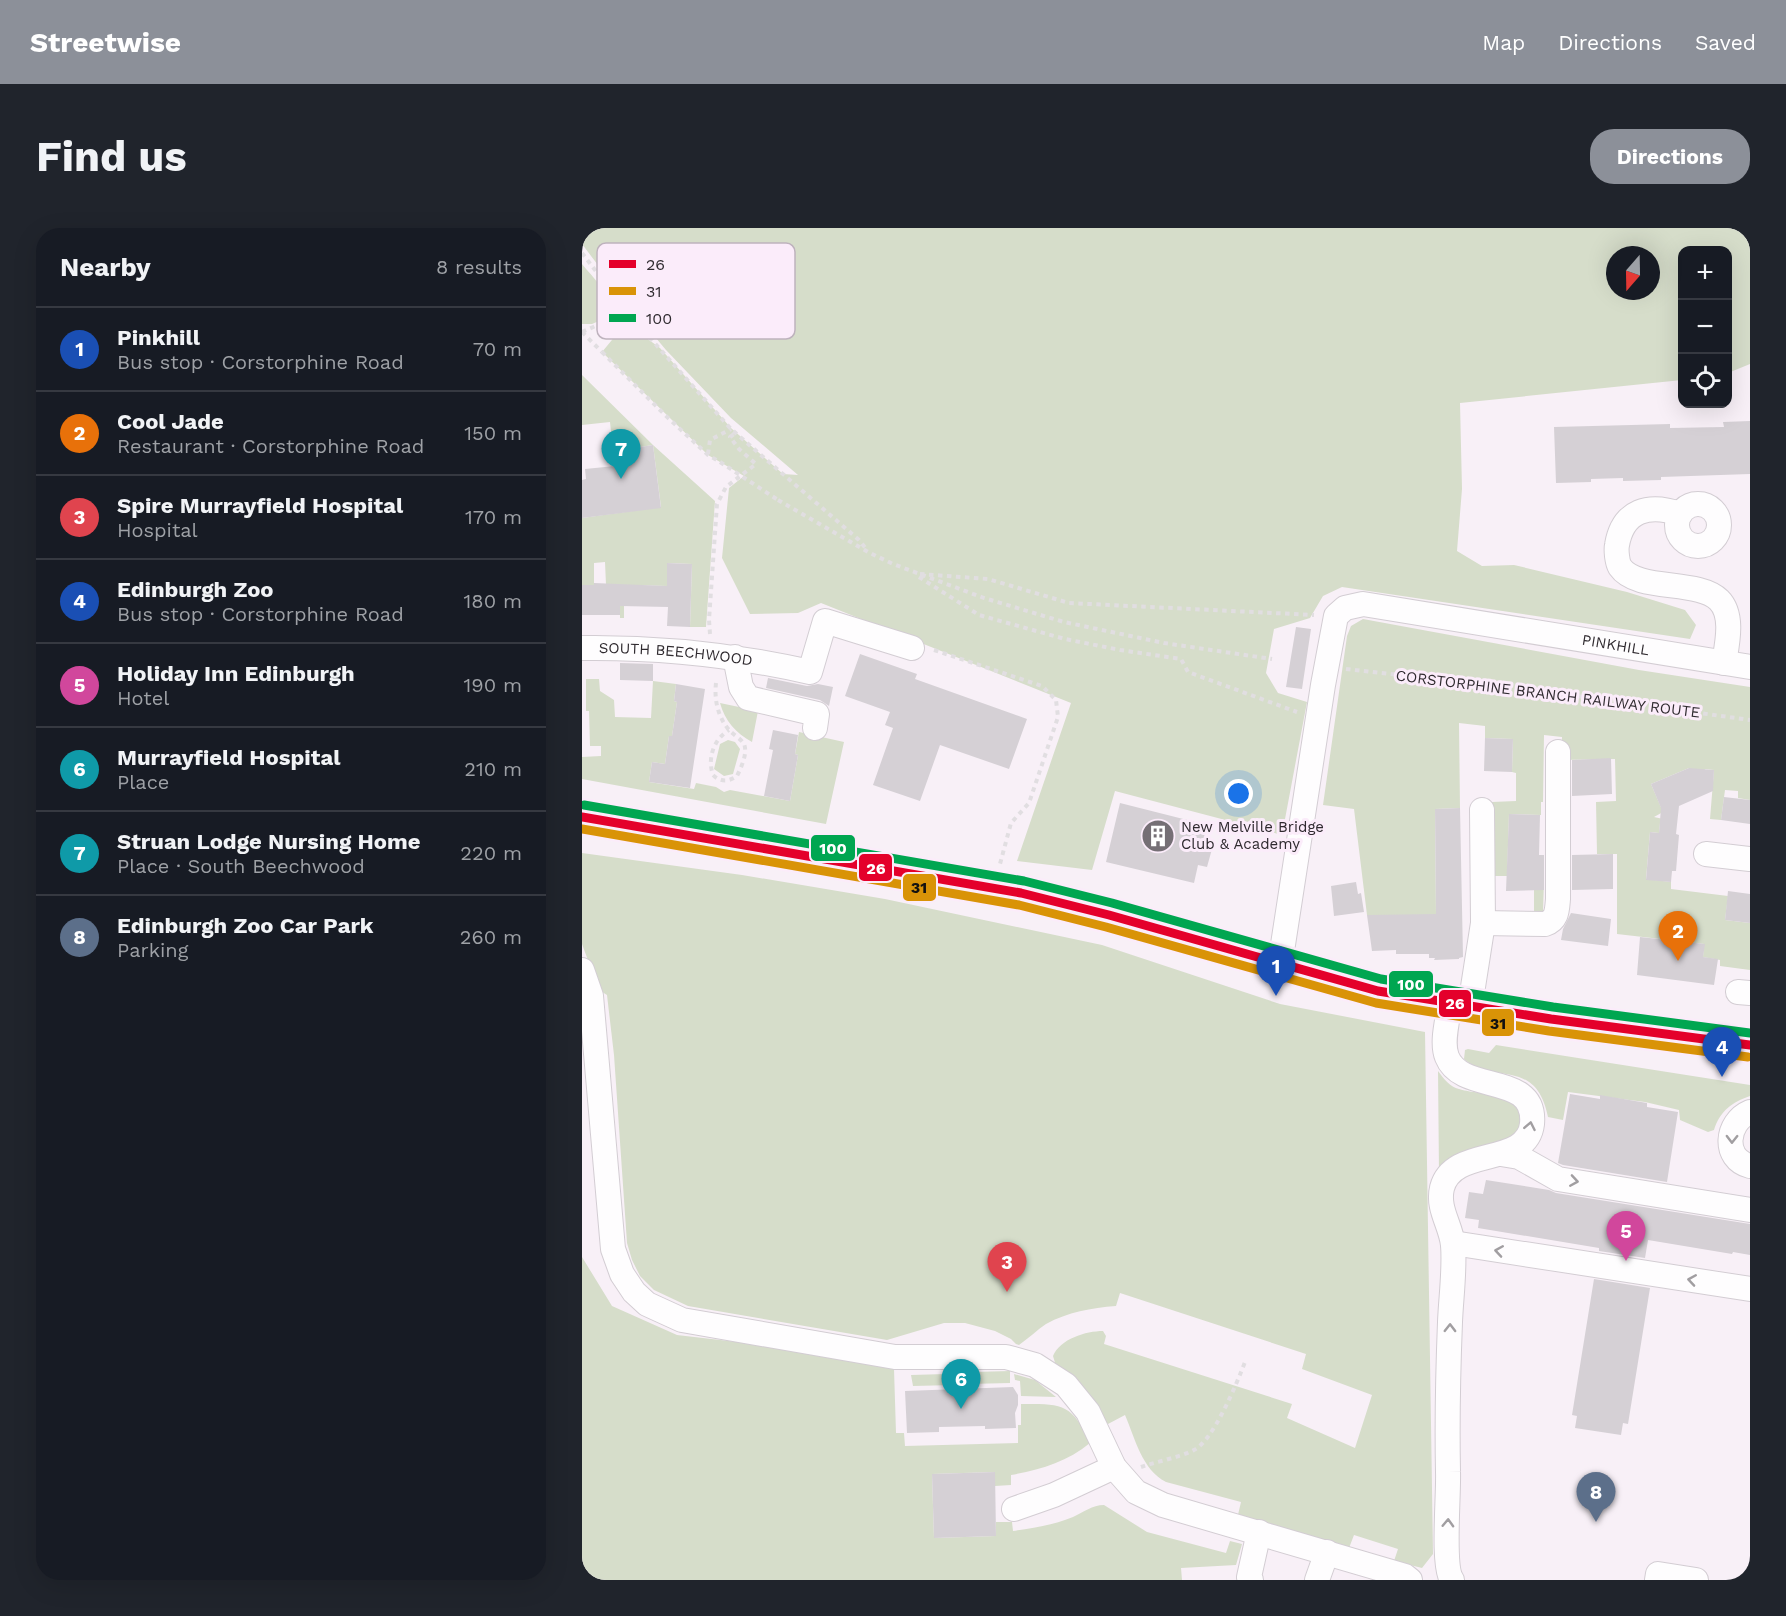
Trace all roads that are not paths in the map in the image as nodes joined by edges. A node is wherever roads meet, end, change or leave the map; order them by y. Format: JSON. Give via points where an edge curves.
{"nodes":[{"id":1,"x":1680,"y":514,"type":"dead end"},
{"id":2,"x":582,"y":648,"type":"edge"},
{"id":3,"x":912,"y":648,"type":"road end"},
{"id":4,"x":735,"y":657,"type":"junction"},
{"id":5,"x":1724,"y":663,"type":"junction"},
{"id":6,"x":1750,"y":667,"type":"edge"},
{"id":7,"x":815,"y":728,"type":"dead end"},
{"id":8,"x":1557,"y":752,"type":"dead end"},
{"id":9,"x":1482,"y":810,"type":"dead end"},
{"id":10,"x":582,"y":817,"type":"edge"},
{"id":11,"x":1706,"y":854,"type":"dead end"},
{"id":12,"x":1750,"y":859,"type":"edge"},
{"id":13,"x":1483,"y":923,"type":"junction"},
{"id":14,"x":1280,"y":964,"type":"junction"},
{"id":15,"x":582,"y":970,"type":"edge"},
{"id":16,"x":1460,"y":1005,"type":"junction"},
{"id":17,"x":1750,"y":1045,"type":"edge"},
{"id":18,"x":1750,"y":1112,"type":"edge"},
{"id":19,"x":591,"y":1117,"type":"edge"},
{"id":20,"x":1501,"y":1154,"type":"junction"},
{"id":21,"x":1750,"y":1166,"type":"edge"},
{"id":22,"x":1750,"y":1210,"type":"edge"},
{"id":23,"x":1453,"y":1244,"type":"junction"},
{"id":24,"x":1750,"y":1289,"type":"edge"},
{"id":25,"x":1117,"y":1470,"type":"junction"},
{"id":26,"x":1014,"y":1509,"type":"dead end"},
{"id":27,"x":1259,"y":1532,"type":"junction"},
{"id":28,"x":1327,"y":1552,"type":"junction"},
{"id":29,"x":1251,"y":1580,"type":"edge"},
{"id":30,"x":1317,"y":1580,"type":"edge"},
{"id":31,"x":1410,"y":1580,"type":"edge"},
{"id":32,"x":1452,"y":1580,"type":"edge"},
{"id":33,"x":1658,"y":1580,"type":"edge"},
{"id":34,"x":1696,"y":1580,"type":"edge"}],
"edges":[{"from":1,"to":5,"type":"street","via":[[1666,509],[1643,510],[1629,517],[1619,532],[1620,567],[1636,579],[1710,593],[1721,602],[1729,634]]},
{"from":2,"to":4,"type":"street","name":"SOUTH BEECHWOOD"},
{"from":3,"to":4,"type":"street","name":"SOUTH BEECHWOOD","via":[[825,621],[810,672]]},
{"from":4,"to":7,"type":"street","via":[[741,687],[748,698],[817,714]]},
{"from":5,"to":6,"type":"street","name":"PINKHILL"},
{"from":5,"to":14,"type":"street","name":"PINKHILL","via":[[1363,604],[1345,608],[1336,616]]},
{"from":8,"to":13,"type":"street","via":[[1556,915],[1545,924]]},
{"from":9,"to":13,"type":"street"},
{"from":10,"to":14,"type":"main road","via":[[1021,893]]},
{"from":11,"to":12,"type":"street"},
{"from":13,"to":16,"type":"street"},
{"from":14,"to":16,"type":"main road","via":[[1378,991]]},
{"from":15,"to":19,"type":"street","via":[[591,996]]},
{"from":16,"to":17,"type":"main road"},
{"from":20,"to":16,"type":"street","one_way":true,"via":[[1525,1140],[1532,1111],[1510,1088],[1473,1079],[1455,1069],[1447,1057],[1446,1036]]},
{"from":18,"to":21,"type":"street","one_way":true,"via":[[1737,1120],[1730,1136],[1736,1158]]},
{"from":19,"to":25,"type":"street","via":[[613,1249],[622,1274],[647,1304],[682,1320],[895,1357],[1006,1357],[1035,1365],[1066,1386],[1088,1412]]},
{"from":20,"to":22,"type":"street","one_way":true,"via":[[1519,1157],[1558,1179]]},
{"from":20,"to":23,"type":"street","via":[[1461,1165],[1446,1177],[1440,1203]]},
{"from":24,"to":23,"type":"street","one_way":true},
{"from":32,"to":23,"type":"street","one_way":true,"via":[[1447,1540]]},
{"from":25,"to":26,"type":"street"},
{"from":25,"to":27,"type":"street","via":[[1136,1492],[1163,1505]]},
{"from":27,"to":28,"type":"street"},
{"from":27,"to":29,"type":"street"},
{"from":28,"to":30,"type":"street"},
{"from":28,"to":31,"type":"street"},
{"from":33,"to":34,"type":"street","via":[[1659,1574]]}]}
